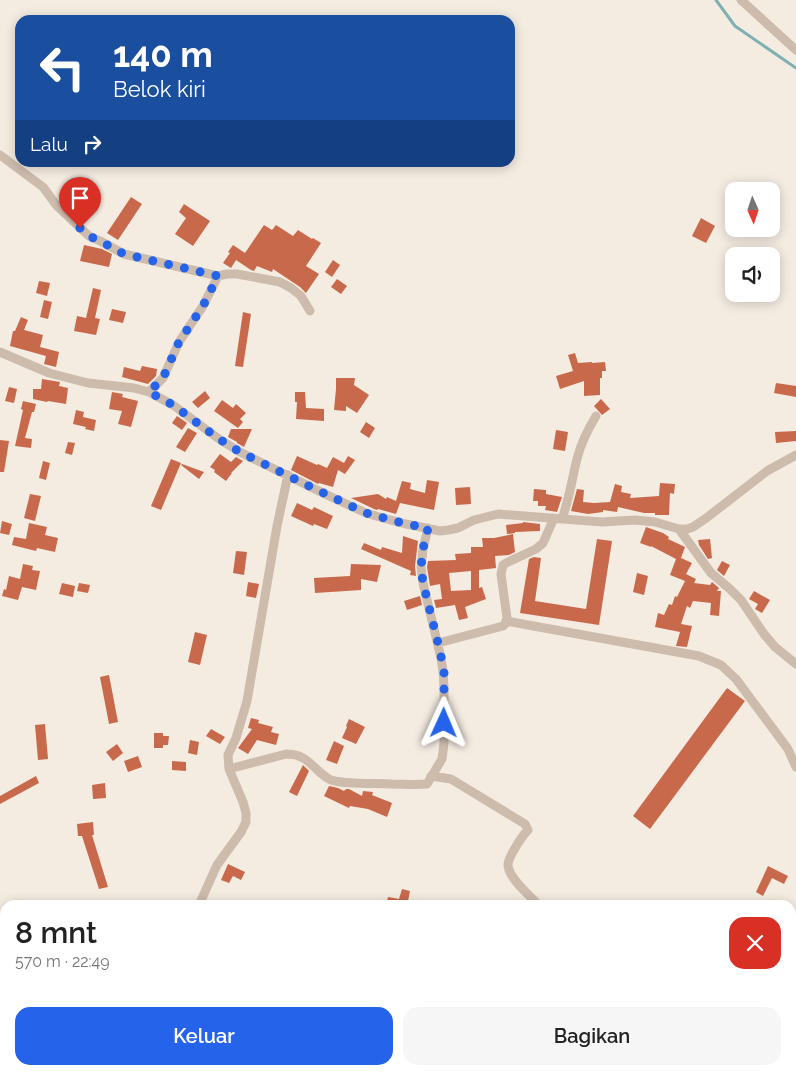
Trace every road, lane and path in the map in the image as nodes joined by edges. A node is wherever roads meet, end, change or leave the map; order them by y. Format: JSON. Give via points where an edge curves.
{"nodes":[{"id":1,"x":741,"y":0,"type":"edge"},
{"id":2,"x":796,"y":50,"type":"edge"},
{"id":3,"x":0,"y":155,"type":"edge"},
{"id":4,"x":15,"y":166,"type":"edge"},
{"id":5,"x":16,"y":167,"type":"edge"},
{"id":6,"x":218,"y":276,"type":"junction"},
{"id":7,"x":310,"y":311,"type":"dead end"},
{"id":8,"x":0,"y":352,"type":"edge"},
{"id":9,"x":149,"y":392,"type":"junction"},
{"id":10,"x":596,"y":416,"type":"dead end"},
{"id":11,"x":796,"y":455,"type":"edge"},
{"id":12,"x":288,"y":476,"type":"junction"},
{"id":13,"x":558,"y":519,"type":"junction"},
{"id":14,"x":428,"y":528,"type":"junction"},
{"id":15,"x":680,"y":529,"type":"junction"},
{"id":16,"x":506,"y":621,"type":"junction"},
{"id":17,"x":438,"y":643,"type":"junction"},
{"id":18,"x":796,"y":664,"type":"edge"},
{"id":19,"x":796,"y":767,"type":"edge"},
{"id":20,"x":229,"y":769,"type":"junction"},
{"id":21,"x":431,"y":776,"type":"junction"},
{"id":22,"x":201,"y":900,"type":"edge"},
{"id":23,"x":534,"y":900,"type":"edge"}],
"edges":[{"from":1,"to":2,"type":"street"},
{"from":3,"to":4,"type":"street"},
{"from":5,"to":6,"type":"street","via":[[43,187],[57,206],[89,236],[124,254]]},
{"from":6,"to":7,"type":"street","via":[[237,274],[280,282],[301,296]]},
{"from":6,"to":9,"type":"street","via":[[179,342],[163,378]]},
{"from":8,"to":9,"type":"street","via":[[49,373],[88,383]]},
{"from":9,"to":12,"type":"street","via":[[240,452]]},
{"from":10,"to":13,"type":"street","via":[[584,439],[568,501]]},
{"from":11,"to":15,"type":"street","via":[[767,472],[693,527]]},
{"from":12,"to":14,"type":"street","via":[[366,513]]},
{"from":12,"to":20,"type":"street","via":[[247,700],[228,755]]},
{"from":13,"to":14,"type":"street","via":[[498,514],[448,530]]},
{"from":13,"to":15,"type":"street","via":[[635,520]]},
{"from":13,"to":16,"type":"street","via":[[543,543],[501,569]]},
{"from":14,"to":17,"type":"street","via":[[421,567]]},
{"from":15,"to":18,"type":"street","via":[[711,573],[741,600],[775,647]]},
{"from":16,"to":17,"type":"street","via":[[503,626]]},
{"from":16,"to":19,"type":"street","via":[[699,656],[722,665],[788,749]]},
{"from":17,"to":21,"type":"street","via":[[444,670],[444,743],[442,759]]},
{"from":20,"to":21,"type":"street","via":[[293,754],[304,758],[329,779],[339,782],[426,784]]},
{"from":20,"to":22,"type":"street","via":[[243,802],[246,822],[217,865]]},
{"from":21,"to":23,"type":"street","via":[[451,780],[525,824],[528,830],[508,864],[510,874]]}]}
